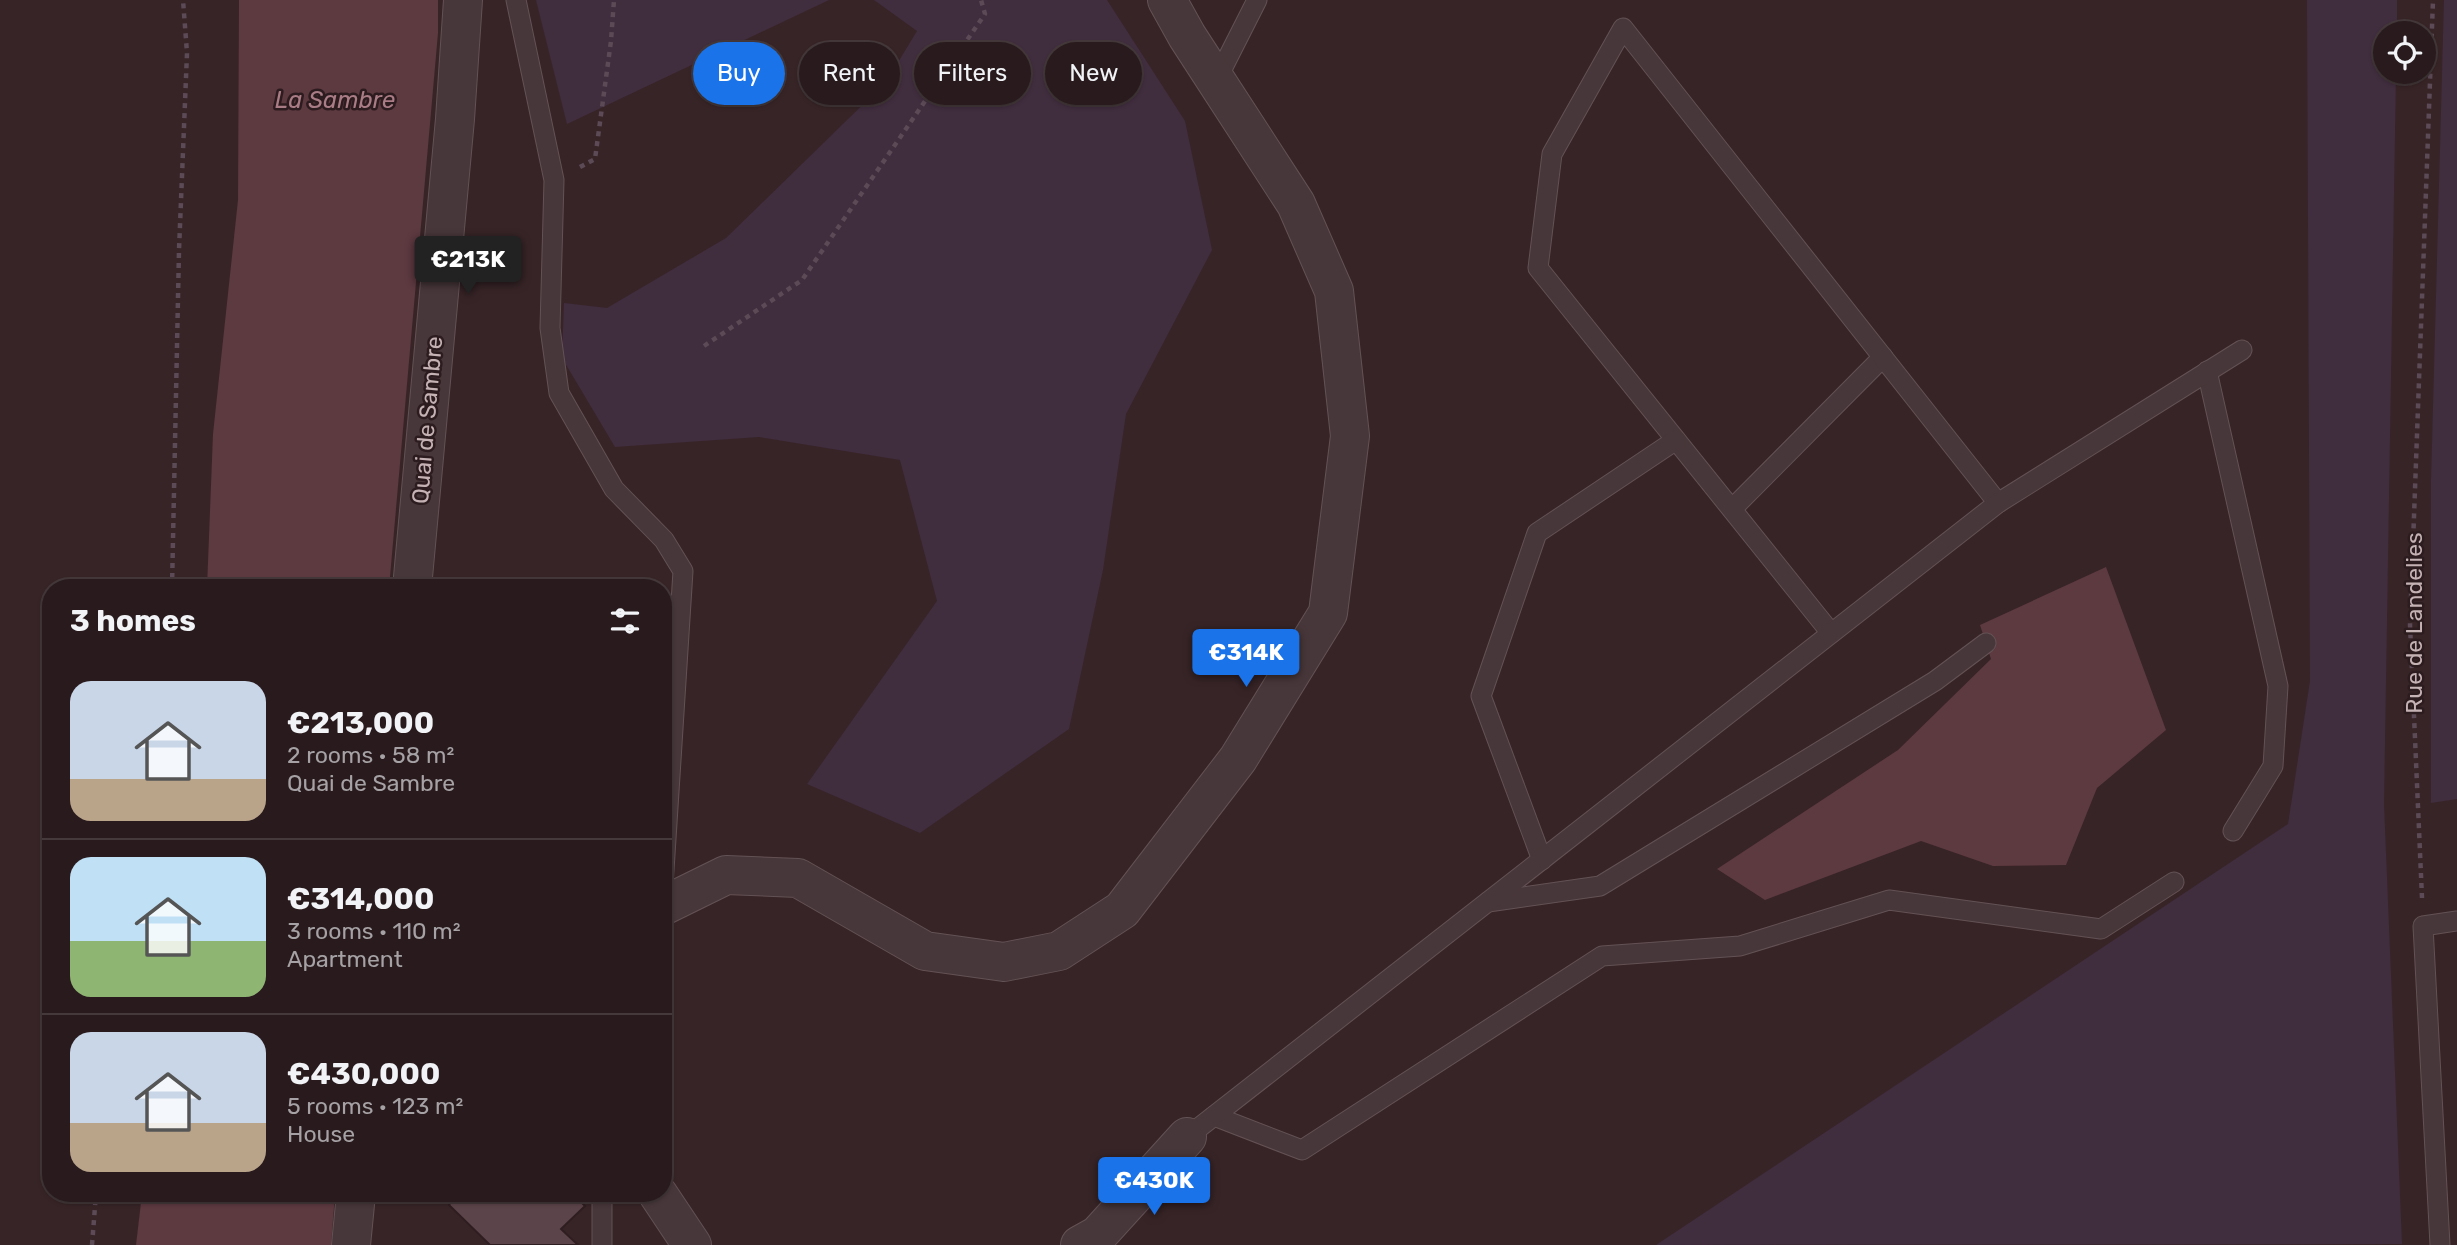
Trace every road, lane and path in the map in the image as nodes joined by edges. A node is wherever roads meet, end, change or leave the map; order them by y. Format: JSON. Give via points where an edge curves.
{"nodes":[{"id":1,"x":183,"y":0,"type":"edge"},
{"id":2,"x":463,"y":0,"type":"edge"},
{"id":3,"x":516,"y":0,"type":"edge"},
{"id":4,"x":614,"y":0,"type":"edge"},
{"id":5,"x":981,"y":0,"type":"edge"},
{"id":6,"x":1167,"y":0,"type":"edge"},
{"id":7,"x":1240,"y":0,"type":"edge"},
{"id":8,"x":1257,"y":0,"type":"edge"},
{"id":9,"x":2433,"y":0,"type":"edge"},
{"id":10,"x":1216,"y":81,"type":"junction"},
{"id":11,"x":554,"y":180,"type":"junction"},
{"id":12,"x":704,"y":346,"type":"dead end"},
{"id":13,"x":2242,"y":350,"type":"dead end"},
{"id":14,"x":1883,"y":357,"type":"junction"},
{"id":15,"x":2207,"y":372,"type":"junction"},
{"id":16,"x":1676,"y":440,"type":"junction"},
{"id":17,"x":1998,"y":503,"type":"junction"},
{"id":18,"x":1732,"y":509,"type":"junction"},
{"id":19,"x":172,"y":579,"type":"edge"},
{"id":20,"x":413,"y":579,"type":"edge"},
{"id":21,"x":1831,"y":633,"type":"junction"},
{"id":22,"x":1986,"y":643,"type":"dead end"},
{"id":23,"x":672,"y":744,"type":"edge"},
{"id":24,"x":2233,"y":831,"type":"dead end"},
{"id":25,"x":1542,"y":860,"type":"junction"},
{"id":26,"x":2174,"y":882,"type":"dead end"},
{"id":27,"x":672,"y":902,"type":"edge"},
{"id":28,"x":1487,"y":902,"type":"junction"},
{"id":29,"x":2457,"y":921,"type":"edge"},
{"id":30,"x":2423,"y":926,"type":"junction"},
{"id":31,"x":1200,"y":1126,"type":"junction"},
{"id":32,"x":95,"y":1202,"type":"edge"},
{"id":33,"x":355,"y":1202,"type":"edge"},
{"id":34,"x":603,"y":1202,"type":"edge"},
{"id":35,"x":663,"y":1202,"type":"edge"},
{"id":36,"x":92,"y":1245,"type":"edge"},
{"id":37,"x":351,"y":1245,"type":"edge"},
{"id":38,"x":603,"y":1245,"type":"edge"},
{"id":39,"x":692,"y":1245,"type":"edge"},
{"id":40,"x":1080,"y":1245,"type":"edge"},
{"id":41,"x":2440,"y":1245,"type":"edge"}],
"edges":[{"from":1,"to":19,"type":"path","via":[[187,53]]},
{"from":2,"to":20,"type":"street","name":"Quai de Sambre"},
{"from":3,"to":11,"type":"lane"},
{"from":4,"to":11,"type":"path","via":[[594,159]]},
{"from":5,"to":12,"type":"path","via":[[985,14],[802,280]]},
{"from":6,"to":10,"type":"street"},
{"from":7,"to":10,"type":"lane","via":[[1241,16]]},
{"from":8,"to":10,"type":"lane"},
{"from":9,"to":30,"type":"path","name":"Rue de Landelies","via":[[2410,625]]},
{"from":10,"to":27,"type":"street","via":[[1296,204],[1334,291],[1350,436],[1328,613],[1238,759],[1122,910],[1059,951],[1004,962],[925,951],[798,878],[726,875]]},
{"from":11,"to":23,"type":"lane","via":[[550,328],[559,393],[614,489],[664,540],[683,571]]},
{"from":13,"to":15,"type":"lane"},
{"from":14,"to":16,"type":"lane","via":[[1623,28],[1552,154],[1538,268]]},
{"from":14,"to":17,"type":"lane"},
{"from":14,"to":18,"type":"lane"},
{"from":15,"to":17,"type":"lane"},
{"from":15,"to":24,"type":"lane","via":[[2278,686],[2273,766]]},
{"from":16,"to":18,"type":"lane"},
{"from":16,"to":25,"type":"lane","via":[[1537,533],[1481,696]]},
{"from":17,"to":21,"type":"lane"},
{"from":18,"to":21,"type":"lane"},
{"from":21,"to":25,"type":"lane"},
{"from":22,"to":28,"type":"lane","via":[[1935,681],[1600,886]]},
{"from":25,"to":28,"type":"lane"},
{"from":26,"to":31,"type":"lane","via":[[2101,929],[1889,900],[1740,946],[1602,956],[1302,1150]]},
{"from":28,"to":31,"type":"lane"},
{"from":29,"to":30,"type":"lane"},
{"from":30,"to":41,"type":"lane"},
{"from":31,"to":40,"type":"street","via":[[1098,1235]]},
{"from":32,"to":36,"type":"path"},
{"from":33,"to":37,"type":"street"},
{"from":34,"to":38,"type":"lane"},
{"from":35,"to":39,"type":"street"}]}
